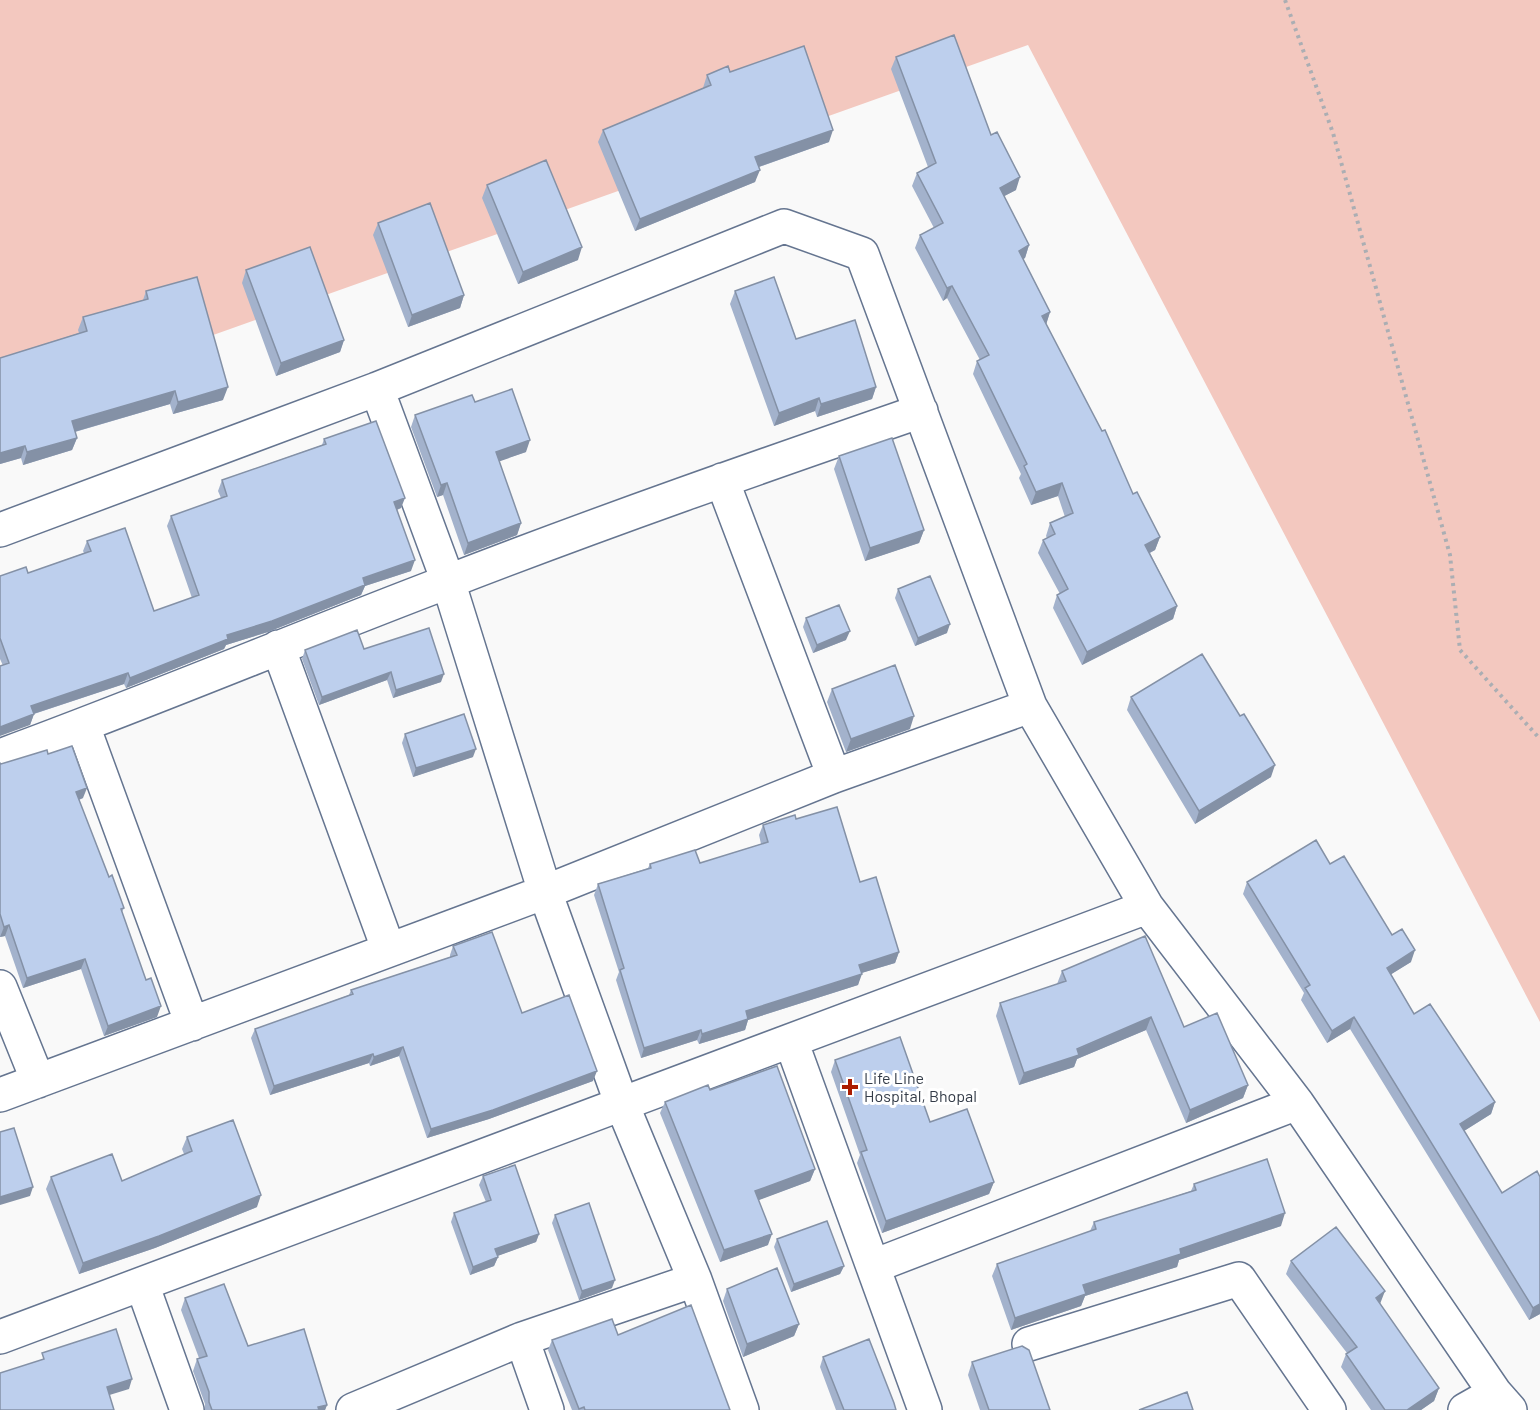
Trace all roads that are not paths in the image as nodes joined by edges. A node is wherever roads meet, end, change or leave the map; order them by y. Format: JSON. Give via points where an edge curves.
{"nodes":[{"id":1,"x":377,"y":389,"type":"junction"},
{"id":2,"x":921,"y":411,"type":"junction"},
{"id":3,"x":722,"y":480,"type":"junction"},
{"id":4,"x":0,"y":531,"type":"edge"},
{"id":5,"x":448,"y":581,"type":"junction"},
{"id":6,"x":278,"y":647,"type":"junction"},
{"id":7,"x":1030,"y":706,"type":"junction"},
{"id":8,"x":83,"y":726,"type":"junction"},
{"id":9,"x":0,"y":756,"type":"edge"},
{"id":10,"x":834,"y":776,"type":"junction"},
{"id":11,"x":544,"y":892,"type":"junction"},
{"id":12,"x":1147,"y":907,"type":"junction"},
{"id":13,"x":388,"y":948,"type":"junction"},
{"id":14,"x":0,"y":987,"type":"edge"},
{"id":15,"x":192,"y":1024,"type":"junction"},
{"id":16,"x":791,"y":1041,"type":"junction"},
{"id":17,"x":38,"y":1081,"type":"junction"},
{"id":18,"x":0,"y":1095,"type":"edge"},
{"id":19,"x":621,"y":1102,"type":"junction"},
{"id":20,"x":1296,"y":1103,"type":"junction"},
{"id":21,"x":874,"y":1266,"type":"junction"},
{"id":22,"x":695,"y":1280,"type":"junction"},
{"id":23,"x":142,"y":1284,"type":"junction"},
{"id":24,"x":0,"y":1337,"type":"edge"},
{"id":25,"x":522,"y":1339,"type":"junction"},
{"id":26,"x":1029,"y":1344,"type":"dead end"},
{"id":27,"x":1503,"y":1402,"type":"edge"},
{"id":28,"x":187,"y":1410,"type":"edge"},
{"id":29,"x":353,"y":1410,"type":"edge"},
{"id":30,"x":547,"y":1410,"type":"edge"},
{"id":31,"x":742,"y":1410,"type":"edge"},
{"id":32,"x":925,"y":1410,"type":"edge"},
{"id":33,"x":1329,"y":1410,"type":"edge"},
{"id":34,"x":1465,"y":1410,"type":"edge"}],
"edges":[{"from":1,"to":2,"type":"street","via":[[784,226],[862,254]]},
{"from":1,"to":4,"type":"street"},
{"from":1,"to":5,"type":"street"},
{"from":2,"to":3,"type":"street"},
{"from":2,"to":7,"type":"street"},
{"from":3,"to":5,"type":"street"},
{"from":3,"to":10,"type":"street"},
{"from":5,"to":6,"type":"street"},
{"from":5,"to":11,"type":"street"},
{"from":6,"to":8,"type":"street"},
{"from":6,"to":13,"type":"street"},
{"from":7,"to":10,"type":"street"},
{"from":7,"to":12,"type":"street"},
{"from":8,"to":9,"type":"street"},
{"from":8,"to":15,"type":"street"},
{"from":10,"to":11,"type":"street"},
{"from":11,"to":13,"type":"street"},
{"from":11,"to":19,"type":"street"},
{"from":12,"to":16,"type":"street"},
{"from":12,"to":20,"type":"street"},
{"from":13,"to":15,"type":"street"},
{"from":14,"to":17,"type":"street"},
{"from":15,"to":17,"type":"street"},
{"from":16,"to":19,"type":"street"},
{"from":16,"to":21,"type":"street"},
{"from":17,"to":18,"type":"street"},
{"from":19,"to":22,"type":"street"},
{"from":19,"to":23,"type":"street"},
{"from":20,"to":21,"type":"street"},
{"from":20,"to":27,"type":"street"},
{"from":21,"to":32,"type":"street"},
{"from":22,"to":25,"type":"street"},
{"from":22,"to":31,"type":"street"},
{"from":23,"to":24,"type":"street"},
{"from":23,"to":28,"type":"street"},
{"from":25,"to":29,"type":"street"},
{"from":25,"to":30,"type":"street"},
{"from":26,"to":33,"type":"street","via":[[1239,1279]]},
{"from":27,"to":34,"type":"street"}]}
